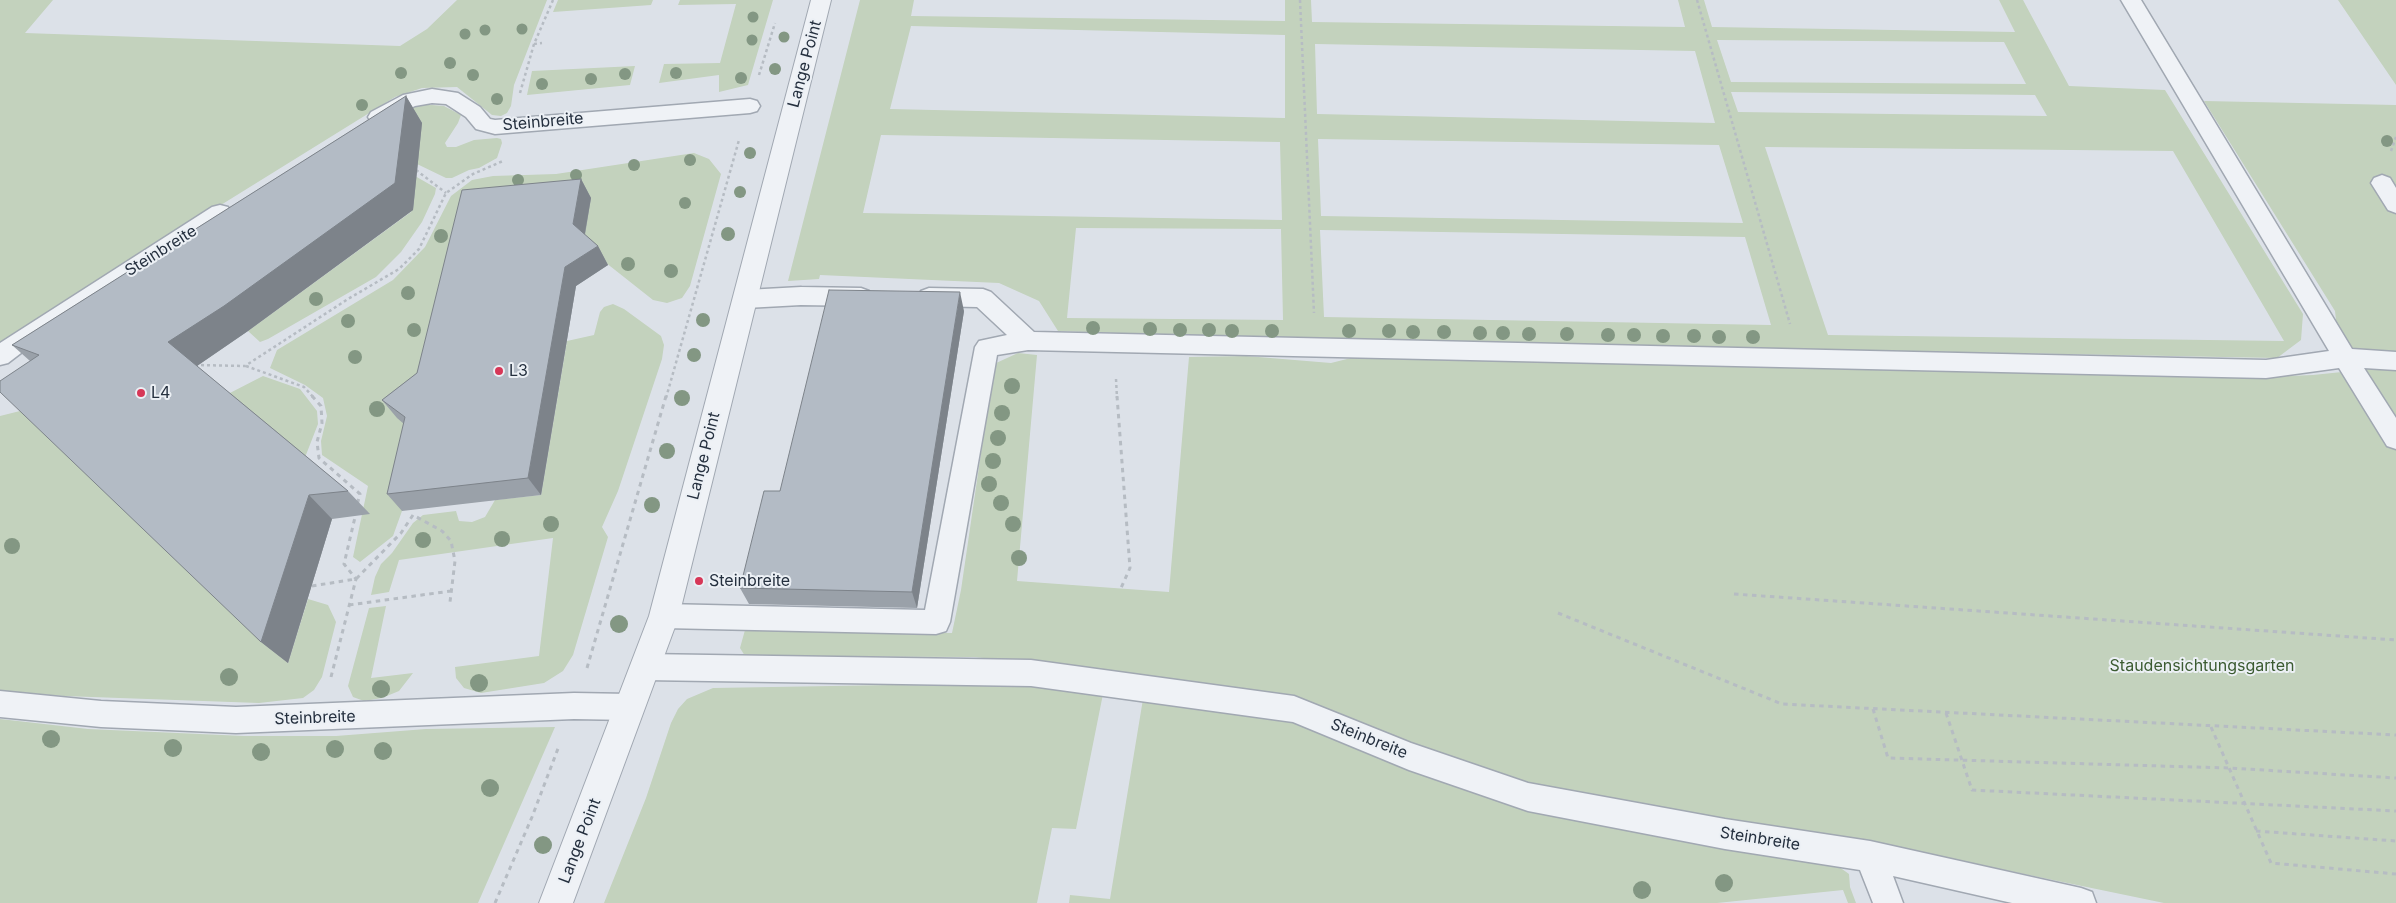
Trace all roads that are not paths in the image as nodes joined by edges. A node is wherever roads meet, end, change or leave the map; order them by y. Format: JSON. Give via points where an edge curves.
{"nodes":[{"id":1,"x":821,"y":0,"type":"edge"},
{"id":2,"x":2131,"y":0,"type":"edge"},
{"id":3,"x":750,"y":106,"type":"dead end"},
{"id":4,"x":360,"y":126,"type":"edge"},
{"id":5,"x":2382,"y":183,"type":"dead end"},
{"id":6,"x":236,"y":204,"type":"edge"},
{"id":7,"x":2396,"y":205,"type":"edge"},
{"id":8,"x":878,"y":297,"type":"edge"},
{"id":9,"x":906,"y":297,"type":"edge"},
{"id":10,"x":746,"y":299,"type":"junction"},
{"id":11,"x":1028,"y":340,"type":"junction"},
{"id":12,"x":0,"y":356,"type":"edge"},
{"id":13,"x":2345,"y":358,"type":"junction"},
{"id":14,"x":2396,"y":361,"type":"edge"},
{"id":15,"x":2396,"y":439,"type":"edge"},
{"id":16,"x":664,"y":616,"type":"junction"},
{"id":17,"x":645,"y":667,"type":"junction"},
{"id":18,"x":0,"y":704,"type":"edge"},
{"id":19,"x":630,"y":706,"type":"junction"},
{"id":20,"x":1870,"y":856,"type":"junction"},
{"id":21,"x":556,"y":903,"type":"edge"},
{"id":22,"x":1888,"y":903,"type":"edge"},
{"id":23,"x":2081,"y":903,"type":"edge"}],
"edges":[{"from":1,"to":10,"type":"street","name":"Lange Point"},
{"from":2,"to":13,"type":"lane"},
{"from":3,"to":4,"type":"lane","name":"Steinbreite","via":[[495,126],[483,124],[473,112],[451,98],[432,96],[410,100]]},
{"from":5,"to":7,"type":"lane"},
{"from":6,"to":12,"type":"lane","name":"Steinbreite"},
{"from":8,"to":10,"type":"lane"},
{"from":9,"to":11,"type":"lane","via":[[982,298]]},
{"from":10,"to":16,"type":"street","name":"Lange Point"},
{"from":11,"to":13,"type":"lane","via":[[2266,369]]},
{"from":11,"to":16,"type":"lane","via":[[987,347],[936,622]]},
{"from":13,"to":14,"type":"lane"},
{"from":13,"to":15,"type":"lane"},
{"from":16,"to":17,"type":"street","name":"Lange Point"},
{"from":17,"to":19,"type":"street","name":"Lange Point"},
{"from":17,"to":20,"type":"lane","name":"Steinbreite","via":[[1031,673],[1294,709],[1409,756],[1528,797],[1725,834]]},
{"from":18,"to":19,"type":"lane","name":"Steinbreite","via":[[139,716],[236,720]]},
{"from":19,"to":21,"type":"street","name":"Lange Point"},
{"from":20,"to":22,"type":"lane"},
{"from":20,"to":23,"type":"lane","name":"Steinbreite"}]}
